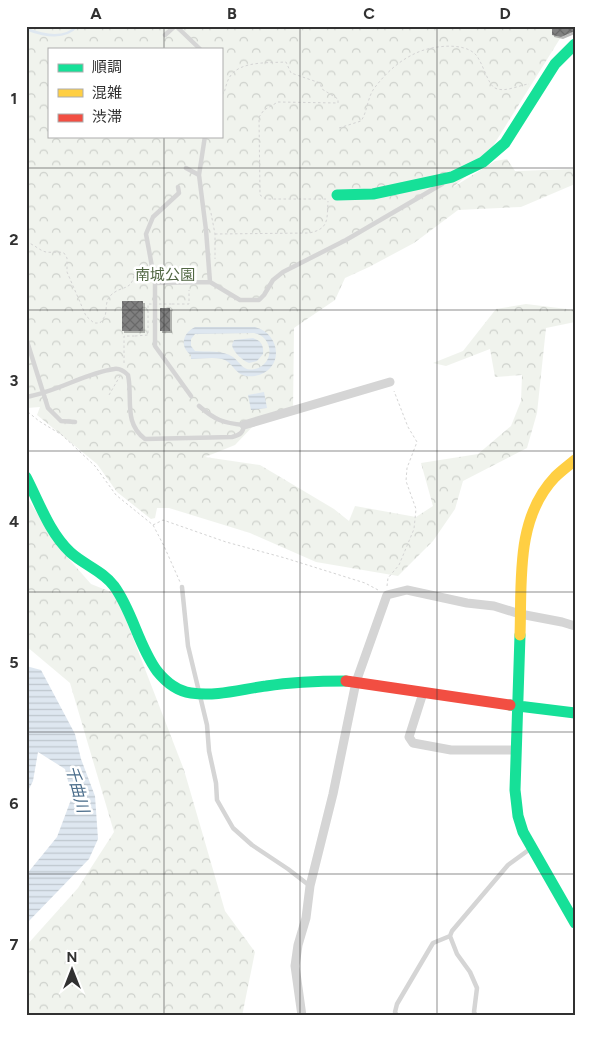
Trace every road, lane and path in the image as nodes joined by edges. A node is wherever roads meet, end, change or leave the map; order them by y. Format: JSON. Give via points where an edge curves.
{"nodes":[{"id":1,"x":176,"y":26,"type":"edge"},
{"id":2,"x":165,"y":35,"type":"dead end"},
{"id":3,"x":199,"y":48,"type":"edge"},
{"id":4,"x":573,"y":49,"type":"edge"},
{"id":5,"x":532,"y":84,"type":"dead end"},
{"id":6,"x":222,"y":93,"type":"edge"},
{"id":7,"x":338,"y":128,"type":"dead end"},
{"id":8,"x":205,"y":138,"type":"edge"},
{"id":9,"x":186,"y":168,"type":"dead end"},
{"id":10,"x":198,"y":175,"type":"junction"},
{"id":11,"x":452,"y":177,"type":"junction"},
{"id":12,"x":178,"y":187,"type":"dead end"},
{"id":13,"x":337,"y":194,"type":"dead end"},
{"id":14,"x":215,"y":234,"type":"dead end"},
{"id":15,"x":26,"y":242,"type":"edge"},
{"id":16,"x":160,"y":268,"type":"dead end"},
{"id":17,"x":160,"y":276,"type":"dead end"},
{"id":18,"x":173,"y":276,"type":"dead end"},
{"id":19,"x":189,"y":282,"type":"junction"},
{"id":20,"x":210,"y":282,"type":"junction"},
{"id":21,"x":155,"y":283,"type":"junction"},
{"id":22,"x":26,"y":338,"type":"edge"},
{"id":23,"x":124,"y":359,"type":"dead end"},
{"id":24,"x":124,"y":371,"type":"junction"},
{"id":25,"x":390,"y":382,"type":"joint"},
{"id":26,"x":43,"y":394,"type":"junction"},
{"id":27,"x":109,"y":395,"type":"dead end"},
{"id":28,"x":192,"y":396,"type":"dead end"},
{"id":29,"x":26,"y":397,"type":"edge"},
{"id":30,"x":199,"y":406,"type":"dead end"},
{"id":31,"x":28,"y":412,"type":"edge"},
{"id":32,"x":76,"y":422,"type":"dead end"},
{"id":33,"x":244,"y":425,"type":"junction"},
{"id":34,"x":575,"y":460,"type":"edge"},
{"id":35,"x":26,"y":477,"type":"edge"},
{"id":36,"x":153,"y":525,"type":"junction"},
{"id":37,"x":182,"y":587,"type":"joint"},
{"id":38,"x":387,"y":595,"type":"junction"},
{"id":39,"x":520,"y":614,"type":"junction"},
{"id":40,"x":575,"y":626,"type":"edge"},
{"id":41,"x":356,"y":682,"type":"junction"},
{"id":42,"x":423,"y":693,"type":"junction"},
{"id":43,"x":198,"y":694,"type":"junction"},
{"id":44,"x":517,"y":706,"type":"junction"},
{"id":45,"x":575,"y":713,"type":"edge"},
{"id":46,"x":515,"y":750,"type":"junction"},
{"id":47,"x":531,"y":848,"type":"junction"},
{"id":48,"x":310,"y":886,"type":"junction"},
{"id":49,"x":575,"y":923,"type":"edge"},
{"id":50,"x":450,"y":936,"type":"junction"},
{"id":51,"x":302,"y":1016,"type":"edge"},
{"id":52,"x":397,"y":1016,"type":"edge"},
{"id":53,"x":476,"y":1016,"type":"edge"}],
"edges":[{"from":1,"to":2,"type":"lane"},
{"from":1,"to":3,"type":"lane"},
{"from":4,"to":11,"type":"street","via":[[555,64],[505,143],[483,162]]},
{"from":5,"to":7,"type":"path","via":[[497,89],[491,86],[480,61],[468,48],[434,48],[415,53],[392,67],[375,87],[361,121]]},
{"from":6,"to":14,"type":"path","via":[[238,69],[286,62],[291,73],[320,83],[322,89],[338,98],[338,103],[278,102],[259,117],[260,194],[266,199],[328,199],[328,217],[321,230],[308,233]]},
{"from":8,"to":10,"type":"lane"},
{"from":9,"to":10,"type":"lane"},
{"from":10,"to":20,"type":"lane"},
{"from":11,"to":13,"type":"street","via":[[373,194]]},
{"from":11,"to":20,"type":"lane","via":[[346,240],[283,272],[259,300],[240,300]]},
{"from":12,"to":21,"type":"lane","via":[[179,193],[153,217],[146,234]]},
{"from":15,"to":16,"type":"path","bridge":true,"via":[[45,252],[64,253],[86,316],[94,323],[100,323],[105,316],[110,295],[130,286],[135,268]]},
{"from":17,"to":18,"type":"path"},
{"from":19,"to":20,"type":"lane"},
{"from":19,"to":21,"type":"lane"},
{"from":19,"to":23,"type":"path","bridge":true,"via":[[189,304],[148,304],[148,335],[124,336]]},
{"from":21,"to":28,"type":"lane","via":[[155,346]]},
{"from":22,"to":26,"type":"lane"},
{"from":24,"to":26,"type":"lane","via":[[116,368]]},
{"from":24,"to":27,"type":"path"},
{"from":24,"to":33,"type":"lane","via":[[130,384],[131,420],[138,434],[146,439],[232,437],[243,431]]},
{"from":25,"to":33,"type":"street"},
{"from":25,"to":38,"type":"path","via":[[417,442],[407,468],[406,481],[416,509],[414,528],[399,565],[388,578]]},
{"from":26,"to":29,"type":"lane"},
{"from":26,"to":32,"type":"lane","via":[[48,408],[61,421]]},
{"from":30,"to":33,"type":"lane","via":[[224,423]]},
{"from":31,"to":36,"type":"path","via":[[68,440],[95,466],[116,495]]},
{"from":34,"to":39,"type":"street","via":[[554,477],[527,527]]},
{"from":35,"to":43,"type":"street","via":[[66,548],[112,582],[154,668],[164,680],[181,691]]},
{"from":36,"to":37,"type":"path"},
{"from":36,"to":38,"type":"path","via":[[163,520],[365,583]]},
{"from":37,"to":43,"type":"lane","via":[[188,646]]},
{"from":38,"to":39,"type":"street","via":[[407,590]]},
{"from":38,"to":41,"type":"street"},
{"from":39,"to":40,"type":"street"},
{"from":39,"to":44,"type":"street"},
{"from":41,"to":42,"type":"street"},
{"from":41,"to":43,"type":"street","via":[[283,683]]},
{"from":41,"to":48,"type":"street"},
{"from":42,"to":44,"type":"street"},
{"from":42,"to":46,"type":"street","via":[[409,737],[413,743],[451,750]]},
{"from":43,"to":48,"type":"lane","via":[[207,725],[217,800],[233,828]]},
{"from":44,"to":45,"type":"street"},
{"from":44,"to":46,"type":"street"},
{"from":46,"to":47,"type":"street","via":[[516,803],[523,832]]},
{"from":47,"to":49,"type":"street"},
{"from":47,"to":50,"type":"lane","via":[[508,865]]},
{"from":48,"to":51,"type":"street","via":[[295,966]]},
{"from":50,"to":52,"type":"lane","via":[[433,943],[397,1004]]},
{"from":50,"to":53,"type":"lane","via":[[477,988]]}]}
